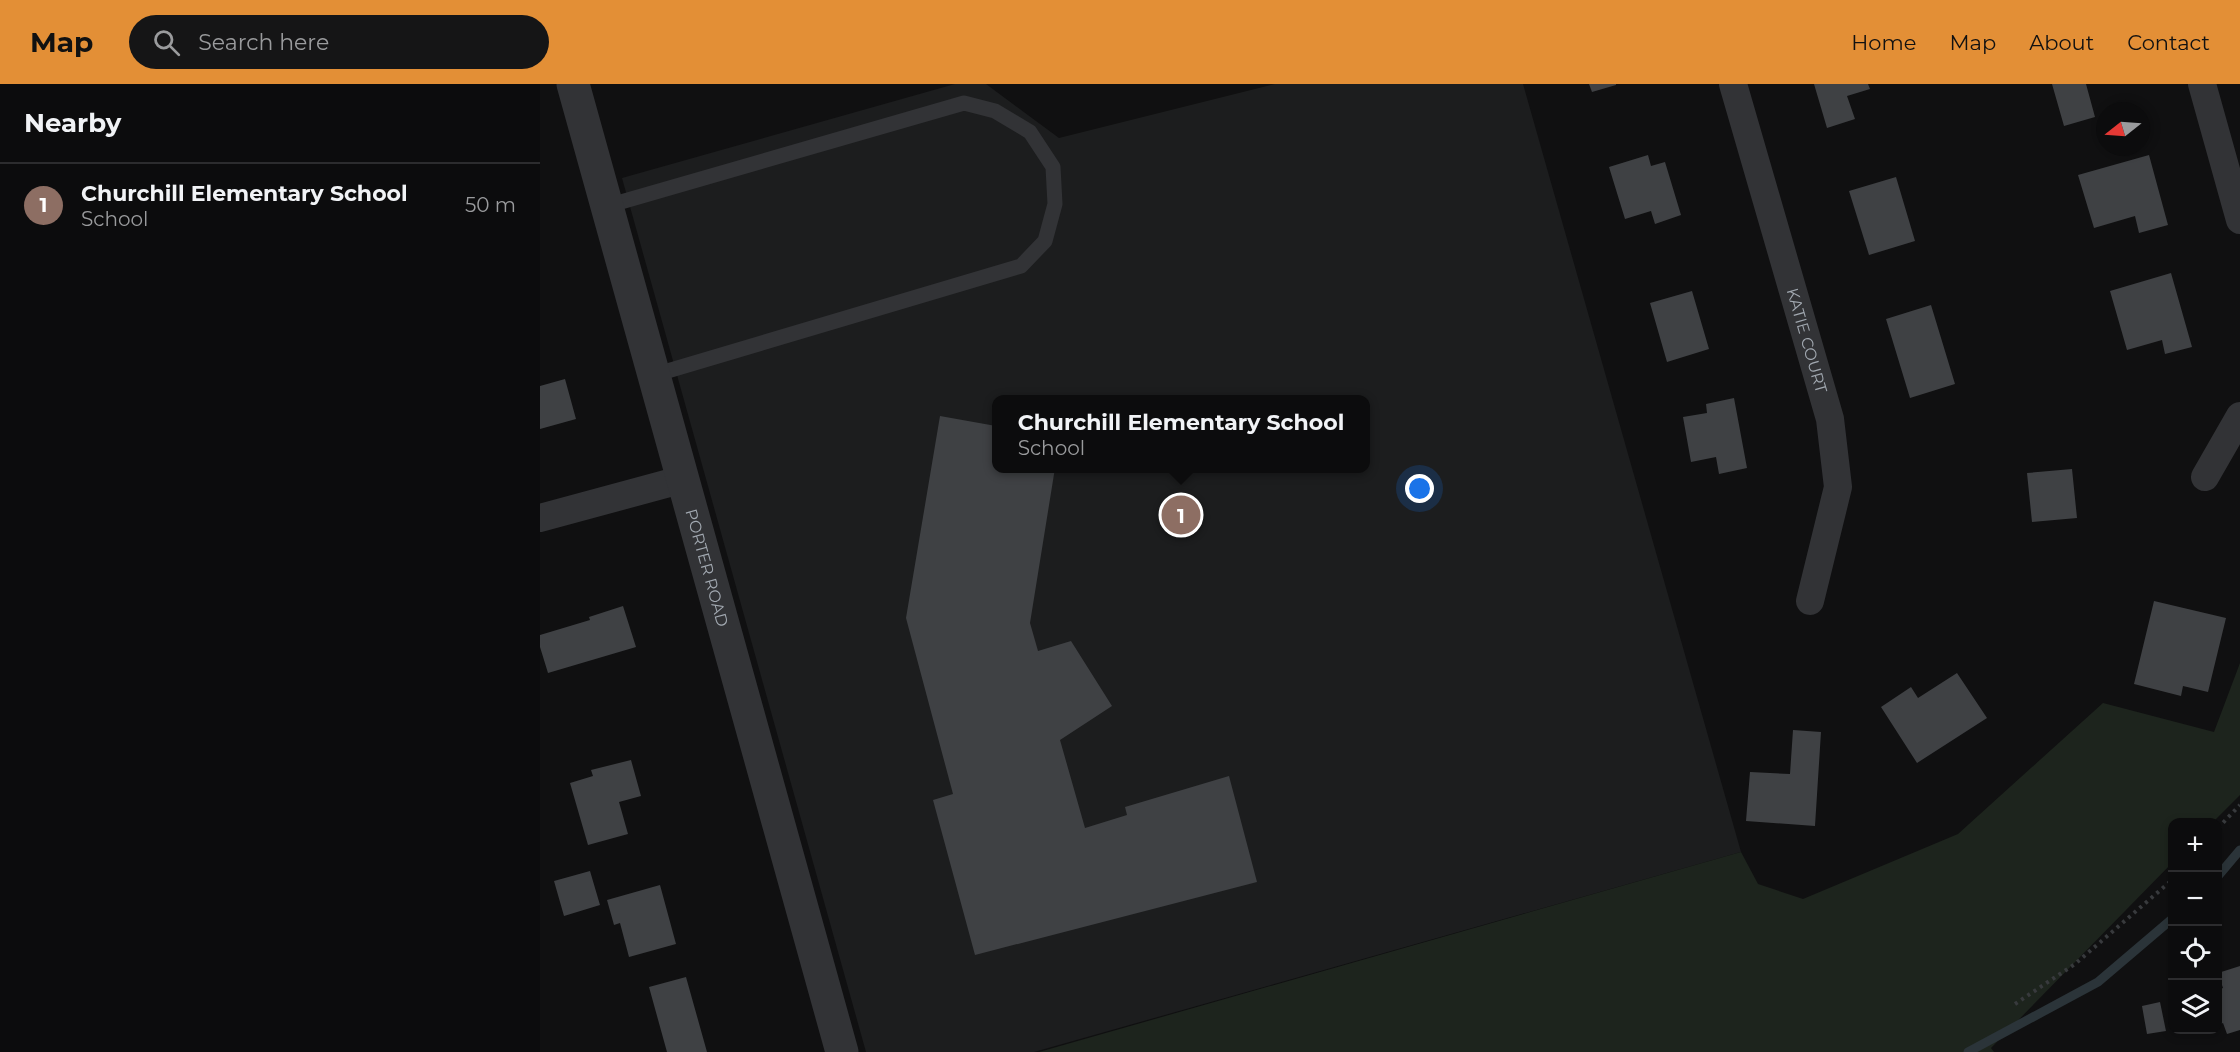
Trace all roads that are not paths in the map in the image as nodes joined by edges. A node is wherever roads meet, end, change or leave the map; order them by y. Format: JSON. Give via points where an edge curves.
{"nodes":[{"id":1,"x":573,"y":84,"type":"edge"},
{"id":2,"x":1732,"y":84,"type":"edge"},
{"id":3,"x":2202,"y":84,"type":"edge"},
{"id":4,"x":608,"y":206,"type":"junction"},
{"id":5,"x":2240,"y":220,"type":"edge"},
{"id":6,"x":654,"y":375,"type":"junction"},
{"id":7,"x":2240,"y":417,"type":"edge"},
{"id":8,"x":2205,"y":477,"type":"dead end"},
{"id":9,"x":684,"y":480,"type":"junction"},
{"id":10,"x":540,"y":518,"type":"edge"},
{"id":11,"x":1810,"y":601,"type":"dead end"},
{"id":12,"x":842,"y":1052,"type":"edge"}],
"edges":[{"from":1,"to":4,"type":"street","name":"PORTER ROAD"},
{"from":2,"to":11,"type":"street","name":"KATIE COURT","via":[[1830,419],[1838,487]]},
{"from":3,"to":5,"type":"street"},
{"from":4,"to":6,"type":"street","name":"PORTER ROAD"},
{"from":4,"to":6,"type":"lane","via":[[964,103],[995,111],[1030,132],[1053,167],[1055,204],[1045,241],[1021,266]]},
{"from":6,"to":9,"type":"street","name":"PORTER ROAD"},
{"from":7,"to":8,"type":"street"},
{"from":9,"to":10,"type":"street"},
{"from":9,"to":12,"type":"street","name":"PORTER ROAD"}]}
